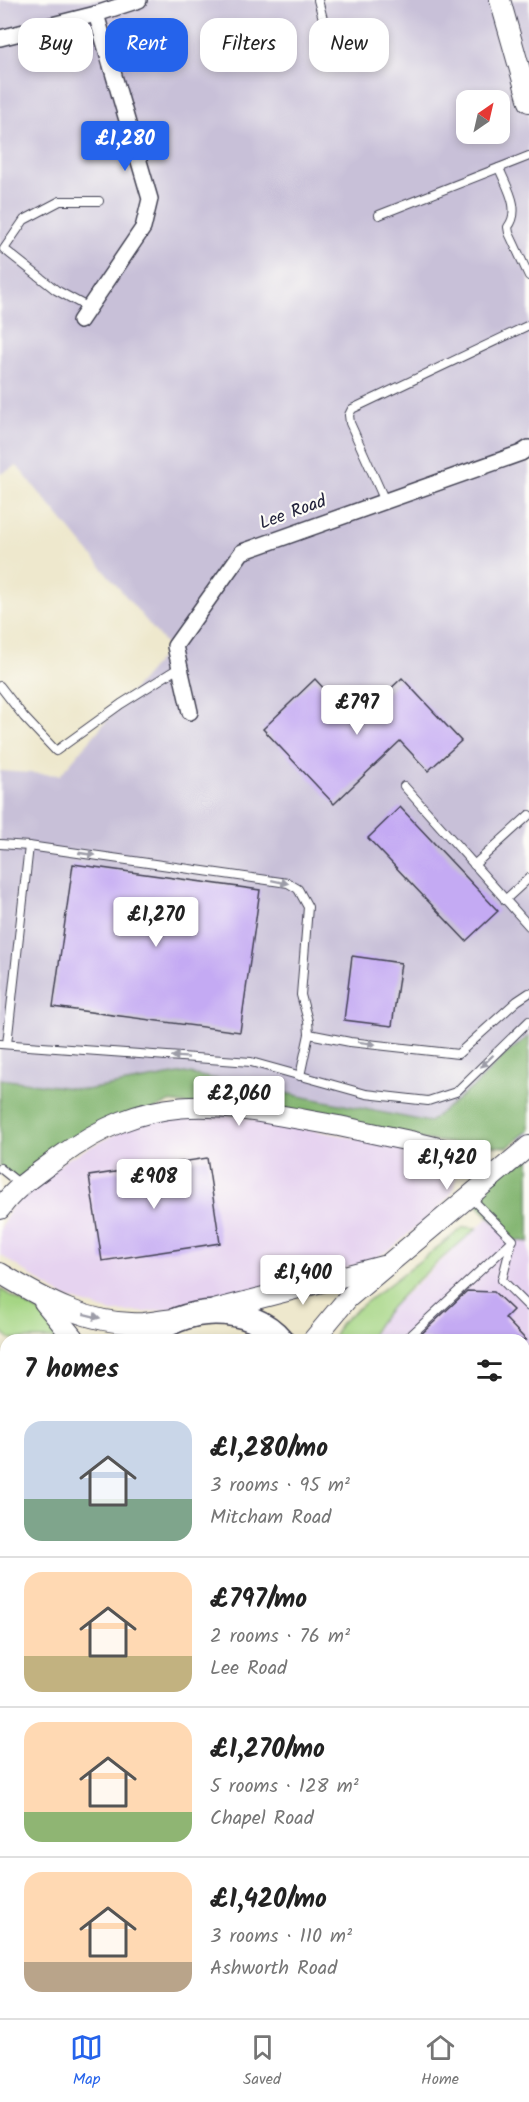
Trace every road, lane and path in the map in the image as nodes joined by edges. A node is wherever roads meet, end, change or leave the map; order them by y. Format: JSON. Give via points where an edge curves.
{"nodes":[{"id":1,"x":318,"y":0,"type":"edge"},
{"id":2,"x":500,"y":0,"type":"edge"},
{"id":3,"x":133,"y":1,"type":"edge"},
{"id":4,"x":96,"y":14,"type":"junction"},
{"id":5,"x":323,"y":18,"type":"edge"},
{"id":6,"x":0,"y":38,"type":"edge"},
{"id":7,"x":526,"y":80,"type":"edge"},
{"id":8,"x":529,"y":102,"type":"edge"},
{"id":9,"x":529,"y":156,"type":"edge"},
{"id":10,"x":499,"y":168,"type":"junction"},
{"id":11,"x":99,"y":201,"type":"dead end"},
{"id":12,"x":379,"y":215,"type":"dead end"},
{"id":13,"x":529,"y":276,"type":"edge"},
{"id":14,"x":85,"y":314,"type":"joint"},
{"id":15,"x":529,"y":325,"type":"edge"},
{"id":16,"x":529,"y":448,"type":"edge"},
{"id":17,"x":385,"y":501,"type":"junction"},
{"id":18,"x":180,"y":667,"type":"junction"},
{"id":19,"x":0,"y":686,"type":"edge"},
{"id":20,"x":190,"y":712,"type":"dead end"},
{"id":21,"x":404,"y":786,"type":"dead end"},
{"id":22,"x":529,"y":815,"type":"edge"},
{"id":23,"x":0,"y":844,"type":"edge"},
{"id":24,"x":29,"y":846,"type":"junction"},
{"id":25,"x":474,"y":865,"type":"junction"},
{"id":26,"x":529,"y":878,"type":"edge"},
{"id":27,"x":505,"y":900,"type":"junction"},
{"id":28,"x":529,"y":926,"type":"edge"},
{"id":29,"x":529,"y":993,"type":"edge"},
{"id":30,"x":529,"y":1021,"type":"edge"},
{"id":31,"x":309,"y":1034,"type":"junction"},
{"id":32,"x":3,"y":1044,"type":"edge"},
{"id":33,"x":300,"y":1076,"type":"junction"},
{"id":34,"x":529,"y":1146,"type":"edge"},
{"id":35,"x":0,"y":1168,"type":"edge"},
{"id":36,"x":491,"y":1178,"type":"junction"},
{"id":37,"x":21,"y":1185,"type":"junction"},
{"id":38,"x":469,"y":1196,"type":"junction"},
{"id":39,"x":0,"y":1209,"type":"edge"},
{"id":40,"x":513,"y":1240,"type":"junction"},
{"id":41,"x":389,"y":1264,"type":"junction"},
{"id":42,"x":0,"y":1274,"type":"edge"},
{"id":43,"x":38,"y":1296,"type":"junction"},
{"id":44,"x":529,"y":1307,"type":"edge"},
{"id":45,"x":208,"y":1312,"type":"junction"},
{"id":46,"x":178,"y":1319,"type":"junction"},
{"id":47,"x":71,"y":1334,"type":"edge"},
{"id":48,"x":157,"y":1334,"type":"edge"},
{"id":49,"x":273,"y":1334,"type":"edge"},
{"id":50,"x":318,"y":1334,"type":"edge"},
{"id":51,"x":412,"y":1334,"type":"edge"}],
"edges":[{"from":1,"to":5,"type":"lane"},
{"from":2,"to":7,"type":"street"},
{"from":3,"to":4,"type":"street"},
{"from":4,"to":6,"type":"street"},
{"from":4,"to":14,"type":"street","via":[[150,199],[143,228]]},
{"from":7,"to":8,"type":"street"},
{"from":9,"to":10,"type":"lane"},
{"from":10,"to":12,"type":"lane"},
{"from":10,"to":13,"type":"lane","via":[[514,204],[509,233]]},
{"from":11,"to":14,"type":"lane","via":[[60,201],[24,220],[4,249]]},
{"from":15,"to":17,"type":"lane","via":[[352,409],[350,423]]},
{"from":16,"to":17,"type":"street","name":"Lee Road"},
{"from":17,"to":18,"type":"street","name":"Lee Road","via":[[242,552],[175,646]]},
{"from":18,"to":19,"type":"lane","via":[[56,751]]},
{"from":18,"to":20,"type":"street","name":"Lee Road"},
{"from":21,"to":25,"type":"lane"},
{"from":22,"to":25,"type":"lane"},
{"from":23,"to":24,"type":"lane"},
{"from":24,"to":31,"type":"lane","one_way":true,"via":[[288,883],[298,889],[308,908],[301,996]]},
{"from":24,"to":32,"type":"lane"},
{"from":25,"to":27,"type":"lane"},
{"from":26,"to":27,"type":"lane"},
{"from":27,"to":28,"type":"lane"},
{"from":31,"to":29,"type":"lane","one_way":true,"via":[[458,1054]]},
{"from":30,"to":33,"type":"lane","one_way":true,"via":[[456,1092],[428,1101],[366,1094]]},
{"from":31,"to":33,"type":"lane"},
{"from":33,"to":32,"type":"lane","one_way":true,"via":[[252,1062]]},
{"from":34,"to":36,"type":"street"},
{"from":35,"to":37,"type":"lane"},
{"from":36,"to":37,"type":"street","via":[[467,1159],[447,1150],[243,1108],[196,1106],[140,1114],[120,1123],[75,1145]]},
{"from":36,"to":38,"type":"street"},
{"from":37,"to":39,"type":"street"},
{"from":38,"to":40,"type":"lane"},
{"from":38,"to":41,"type":"street"},
{"from":40,"to":44,"type":"lane","via":[[502,1280]]},
{"from":40,"to":51,"type":"lane"},
{"from":41,"to":45,"type":"street"},
{"from":41,"to":50,"type":"street","via":[[348,1298]]},
{"from":42,"to":43,"type":"street"},
{"from":43,"to":46,"type":"street","one_way":true,"via":[[76,1312],[118,1322]]},
{"from":43,"to":47,"type":"street"},
{"from":45,"to":46,"type":"main road"},
{"from":45,"to":49,"type":"main road","via":[[234,1314],[258,1322]]},
{"from":46,"to":48,"type":"main road"}]}
